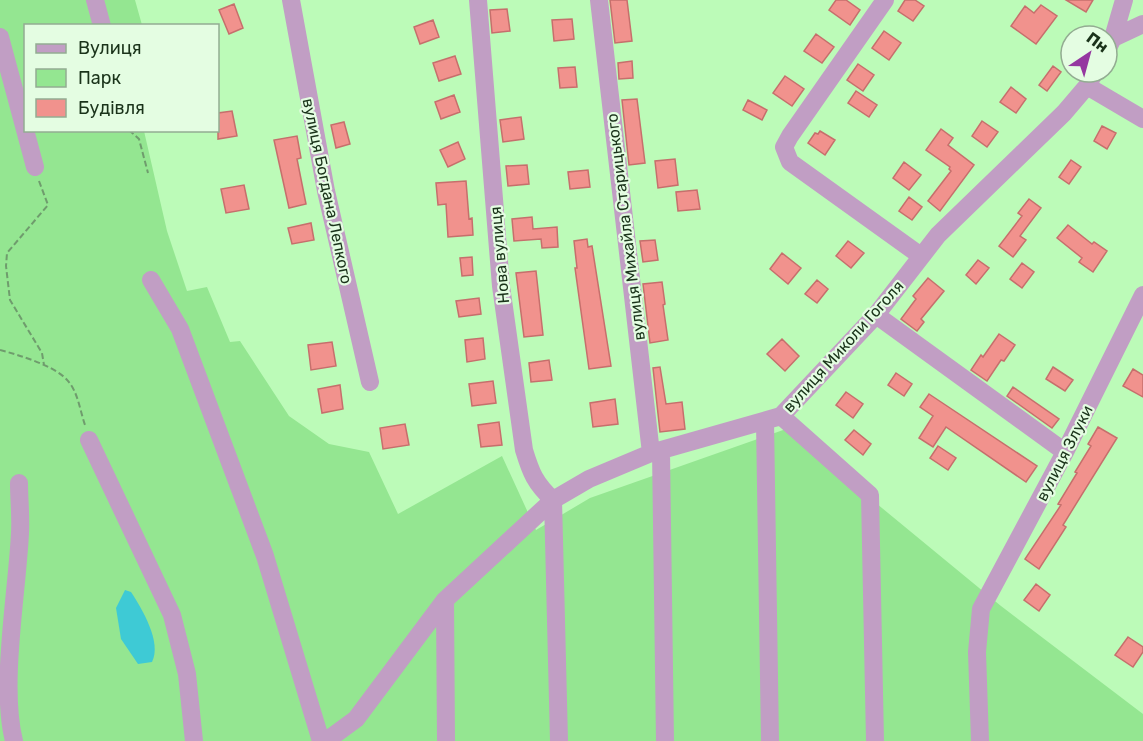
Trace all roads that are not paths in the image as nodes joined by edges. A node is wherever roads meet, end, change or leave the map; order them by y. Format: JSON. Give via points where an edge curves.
{"nodes":[{"id":1,"x":95,"y":0,"type":"edge"},
{"id":2,"x":291,"y":0,"type":"edge"},
{"id":3,"x":478,"y":0,"type":"edge"},
{"id":4,"x":599,"y":0,"type":"edge"},
{"id":5,"x":885,"y":0,"type":"edge"},
{"id":6,"x":1124,"y":0,"type":"edge"},
{"id":7,"x":101,"y":24,"type":"edge"},
{"id":8,"x":1116,"y":24,"type":"edge"},
{"id":9,"x":1143,"y":24,"type":"edge"},
{"id":10,"x":0,"y":37,"type":"edge"},
{"id":11,"x":1119,"y":39,"type":"edge"},
{"id":12,"x":1087,"y":84,"type":"edge"},
{"id":13,"x":1098,"y":84,"type":"edge"},
{"id":14,"x":1143,"y":119,"type":"edge"},
{"id":15,"x":24,"y":126,"type":"edge"},
{"id":16,"x":26,"y":132,"type":"edge"},
{"id":17,"x":35,"y":167,"type":"road end"},
{"id":18,"x":921,"y":256,"type":"junction"},
{"id":19,"x":151,"y":280,"type":"dead end"},
{"id":20,"x":1143,"y":295,"type":"edge"},
{"id":21,"x":876,"y":315,"type":"junction"},
{"id":22,"x":370,"y":382,"type":"dead end"},
{"id":23,"x":773,"y":419,"type":"junction"},
{"id":24,"x":89,"y":440,"type":"road end"},
{"id":25,"x":656,"y":452,"type":"junction"},
{"id":26,"x":1065,"y":452,"type":"junction"},
{"id":27,"x":19,"y":483,"type":"dead end"},
{"id":28,"x":553,"y":500,"type":"junction"},
{"id":29,"x":445,"y":600,"type":"junction"},
{"id":30,"x":335,"y":738,"type":"edge"},
{"id":31,"x":14,"y":741,"type":"edge"},
{"id":32,"x":194,"y":741,"type":"edge"},
{"id":33,"x":321,"y":741,"type":"edge"},
{"id":34,"x":446,"y":741,"type":"edge"},
{"id":35,"x":559,"y":741,"type":"edge"},
{"id":36,"x":665,"y":741,"type":"edge"},
{"id":37,"x":770,"y":741,"type":"edge"},
{"id":38,"x":875,"y":741,"type":"edge"},
{"id":39,"x":980,"y":741,"type":"edge"}],
"edges":[{"from":1,"to":7,"type":"street"},
{"from":2,"to":22,"type":"street","name":"вулиця Богдана Лепкого","via":[[326,191]]},
{"from":3,"to":28,"type":"street","name":"Нова вулиця","via":[[501,286],[524,450],[531,474]]},
{"from":4,"to":25,"type":"street","name":"вулиця Михайла Старицького"},
{"from":5,"to":18,"type":"street","via":[[784,147],[790,162]]},
{"from":6,"to":8,"type":"street"},
{"from":9,"to":11,"type":"street"},
{"from":10,"to":15,"type":"street"},
{"from":12,"to":18,"type":"street","name":"вулиця Миколи Гоголя"},
{"from":13,"to":14,"type":"street"},
{"from":16,"to":17,"type":"street"},
{"from":18,"to":21,"type":"street","name":"вулиця Миколи Гоголя"},
{"from":19,"to":33,"type":"street","via":[[180,329],[265,556]]},
{"from":20,"to":26,"type":"street","name":"вулиця Злуки"},
{"from":21,"to":23,"type":"street","name":"вулиця Миколи Гоголя"},
{"from":21,"to":26,"type":"street"},
{"from":23,"to":25,"type":"street","name":"вулиця Миколи Гоголя"},
{"from":23,"to":37,"type":"street"},
{"from":23,"to":38,"type":"street","via":[[870,495]]},
{"from":24,"to":32,"type":"street","via":[[172,615],[187,674]]},
{"from":25,"to":28,"type":"street","name":"вулиця Миколи Гоголя","via":[[589,479]]},
{"from":25,"to":36,"type":"street","name":"вулиця Михайла Старицького"},
{"from":26,"to":39,"type":"street","name":"вулиця Злуки","via":[[981,609],[977,652]]},
{"from":27,"to":31,"type":"street","via":[[20,533],[1,681],[7,728]]},
{"from":28,"to":29,"type":"street","name":"вулиця Миколи Гоголя"},
{"from":28,"to":35,"type":"street"},
{"from":29,"to":30,"type":"street","name":"вулиця Миколи Гоголя","via":[[356,719]]},
{"from":29,"to":34,"type":"street"}]}
